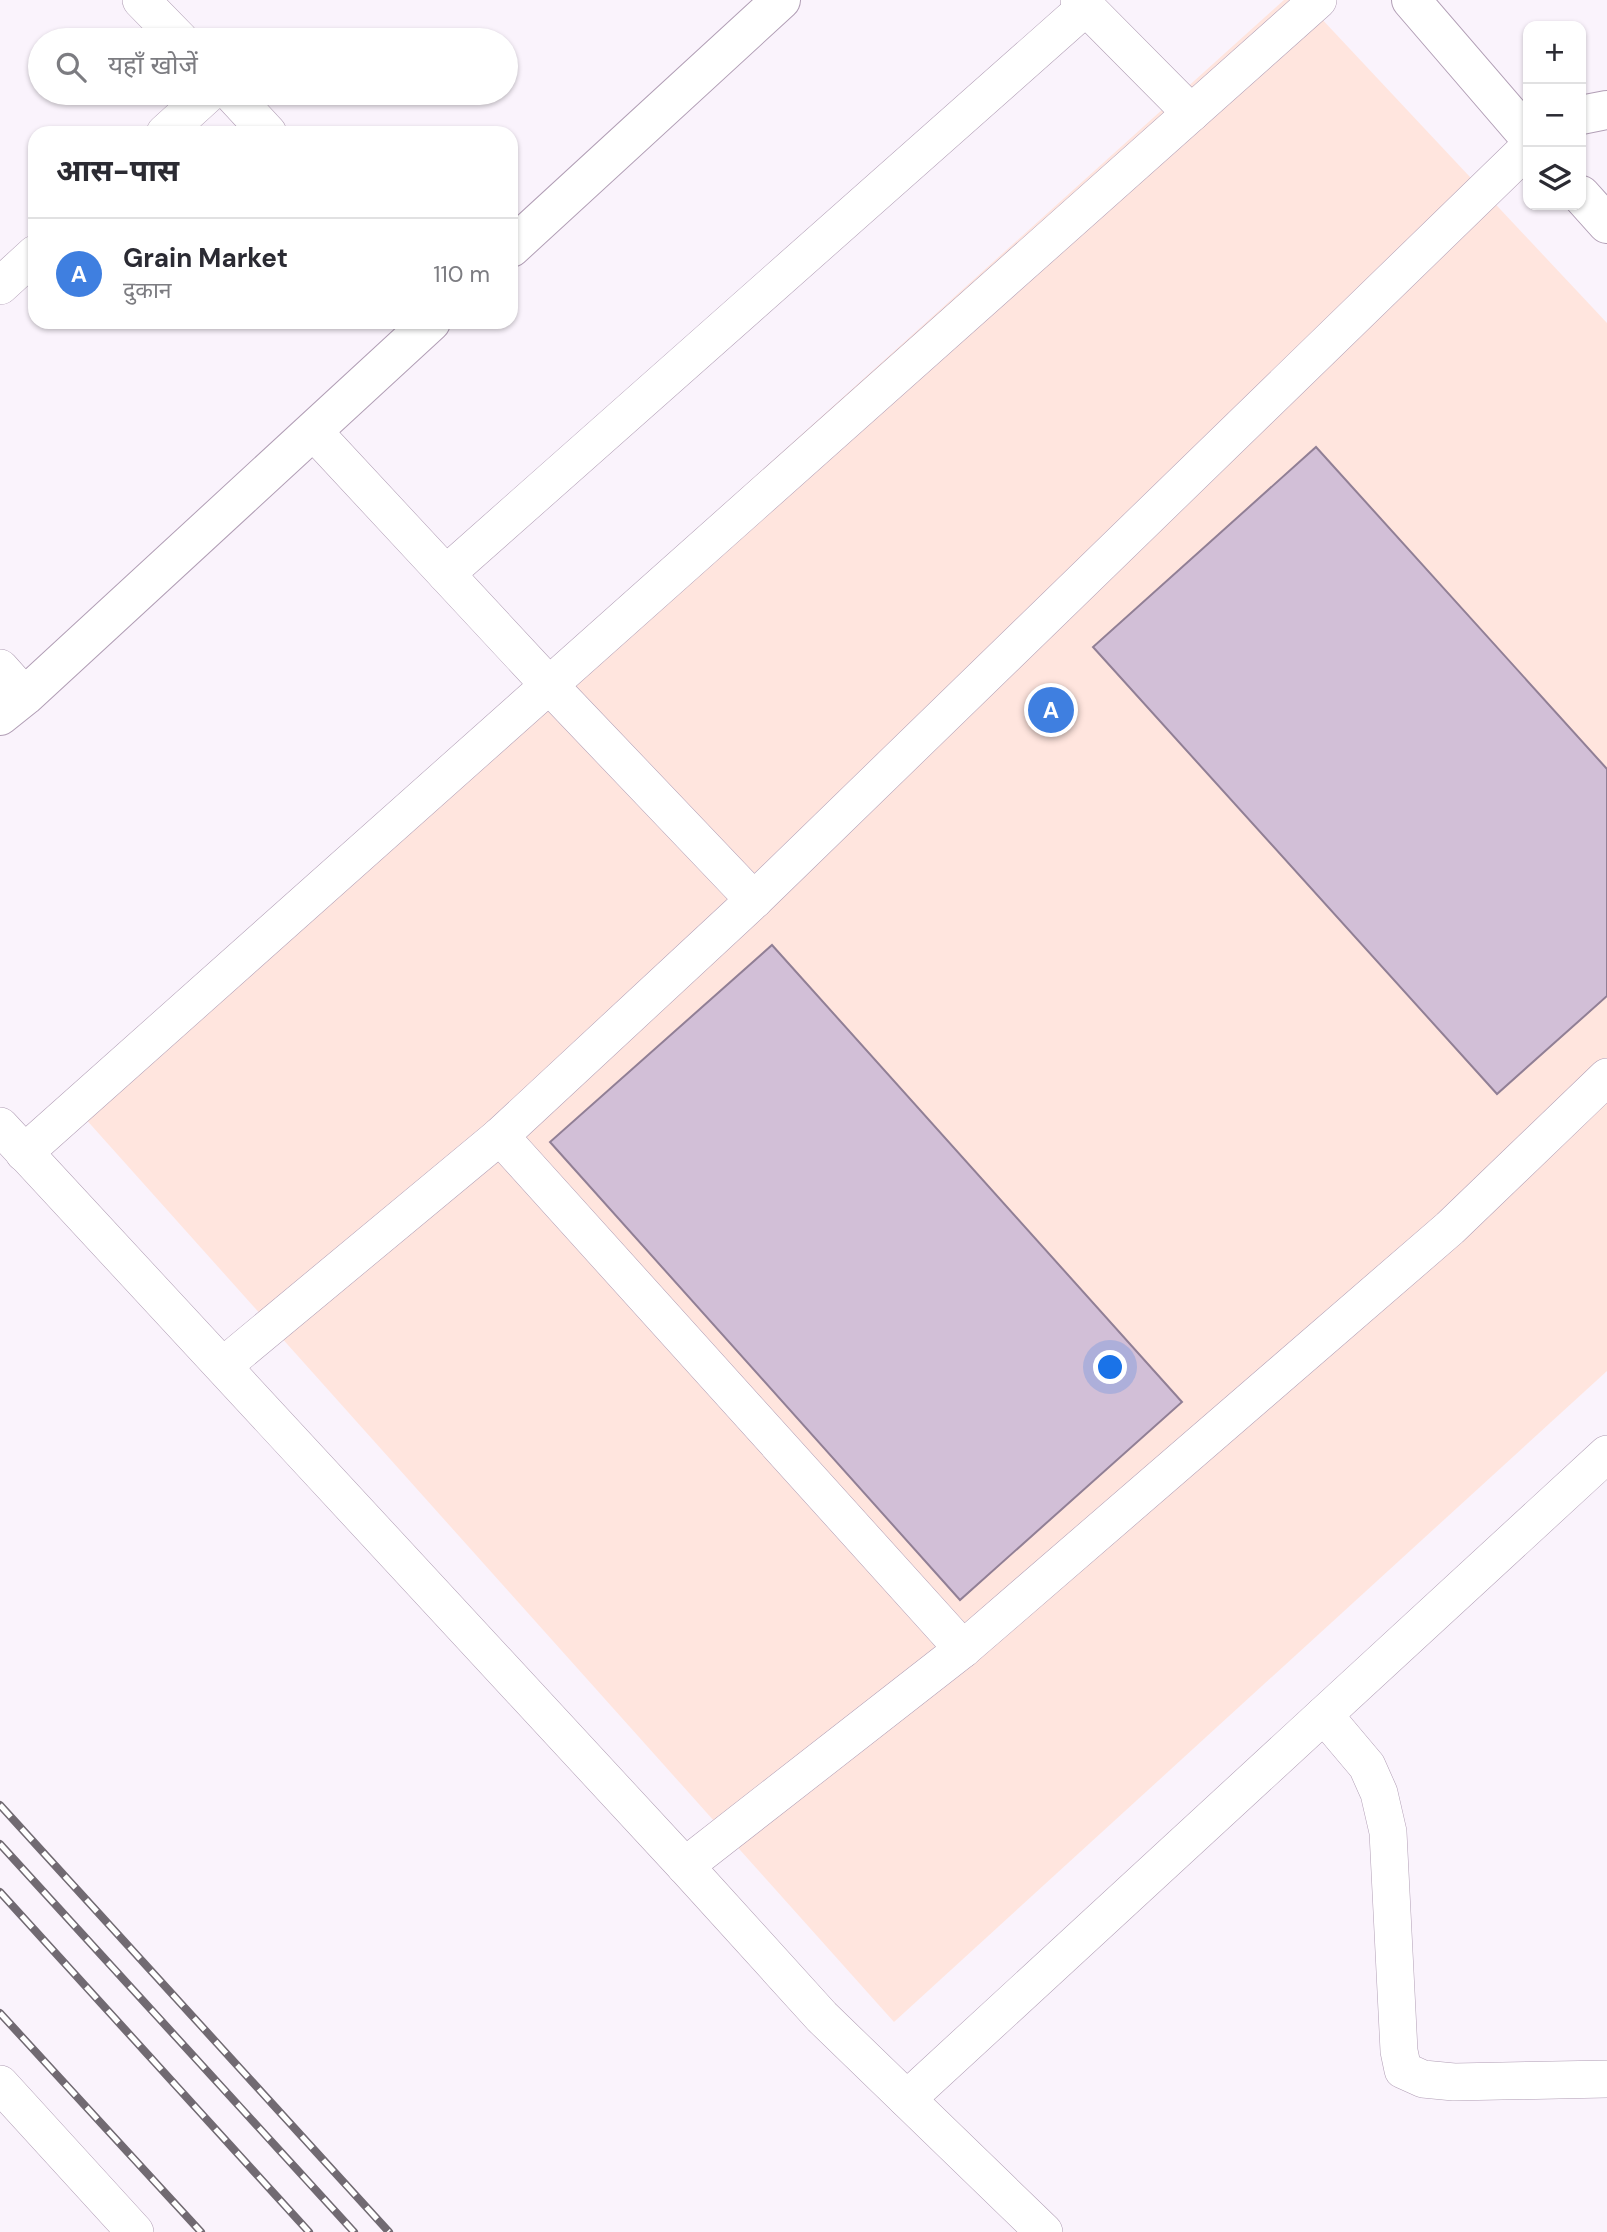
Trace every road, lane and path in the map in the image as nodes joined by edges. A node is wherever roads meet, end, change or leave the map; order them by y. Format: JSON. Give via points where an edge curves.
{"nodes":[{"id":1,"x":141,"y":0,"type":"edge"},
{"id":2,"x":780,"y":0,"type":"edge"},
{"id":3,"x":1318,"y":0,"type":"edge"},
{"id":4,"x":1411,"y":0,"type":"edge"},
{"id":5,"x":1083,"y":3,"type":"edge"},
{"id":6,"x":168,"y":28,"type":"edge"},
{"id":7,"x":196,"y":105,"type":"edge"},
{"id":8,"x":242,"y":105,"type":"edge"},
{"id":9,"x":1607,"y":110,"type":"edge"},
{"id":10,"x":1191,"y":113,"type":"junction"},
{"id":11,"x":1586,"y":115,"type":"edge"},
{"id":12,"x":173,"y":126,"type":"edge"},
{"id":13,"x":262,"y":126,"type":"edge"},
{"id":14,"x":1523,"y":130,"type":"edge"},
{"id":15,"x":1523,"y":153,"type":"edge"},
{"id":16,"x":1586,"y":201,"type":"edge"},
{"id":17,"x":1607,"y":224,"type":"edge"},
{"id":18,"x":518,"y":242,"type":"edge"},
{"id":19,"x":423,"y":329,"type":"edge"},
{"id":20,"x":313,"y":430,"type":"junction"},
{"id":21,"x":446,"y":574,"type":"junction"},
{"id":22,"x":0,"y":668,"type":"edge"},
{"id":23,"x":550,"y":686,"type":"junction"},
{"id":24,"x":13,"y":706,"type":"edge"},
{"id":25,"x":754,"y":900,"type":"junction"},
{"id":26,"x":1607,"y":1077,"type":"edge"},
{"id":27,"x":0,"y":1126,"type":"edge"},
{"id":28,"x":500,"y":1136,"type":"junction"},
{"id":29,"x":24,"y":1153,"type":"junction"},
{"id":30,"x":223,"y":1366,"type":"junction"},
{"id":31,"x":1607,"y":1454,"type":"edge"},
{"id":32,"x":963,"y":1649,"type":"junction"},
{"id":33,"x":1324,"y":1714,"type":"junction"},
{"id":34,"x":685,"y":1866,"type":"junction"},
{"id":35,"x":1607,"y":2079,"type":"edge"},
{"id":36,"x":0,"y":2084,"type":"edge"},
{"id":37,"x":907,"y":2099,"type":"junction"},
{"id":38,"x":135,"y":2232,"type":"edge"},
{"id":39,"x":1044,"y":2232,"type":"edge"}],
"edges":[{"from":1,"to":6,"type":"street"},
{"from":2,"to":18,"type":"street"},
{"from":3,"to":10,"type":"street"},
{"from":4,"to":14,"type":"street"},
{"from":5,"to":10,"type":"street"},
{"from":5,"to":21,"type":"street"},
{"from":7,"to":12,"type":"street"},
{"from":8,"to":13,"type":"street"},
{"from":9,"to":11,"type":"street"},
{"from":10,"to":23,"type":"street"},
{"from":15,"to":25,"type":"street"},
{"from":16,"to":17,"type":"street"},
{"from":19,"to":20,"type":"street"},
{"from":20,"to":21,"type":"street"},
{"from":20,"to":24,"type":"street"},
{"from":21,"to":23,"type":"street"},
{"from":22,"to":24,"type":"street"},
{"from":23,"to":25,"type":"street"},
{"from":23,"to":29,"type":"street"},
{"from":25,"to":28,"type":"street"},
{"from":26,"to":32,"type":"street","via":[[1450,1228]]},
{"from":27,"to":29,"type":"street"},
{"from":28,"to":30,"type":"street"},
{"from":28,"to":32,"type":"street"},
{"from":29,"to":30,"type":"street"},
{"from":30,"to":34,"type":"street"},
{"from":31,"to":33,"type":"street"},
{"from":32,"to":34,"type":"street"},
{"from":33,"to":35,"type":"street","via":[[1367,1766],[1388,1832],[1403,2070],[1423,2079],[1454,2082]]},
{"from":33,"to":37,"type":"street"},
{"from":34,"to":37,"type":"street","via":[[822,2017]]},
{"from":36,"to":38,"type":"street"},
{"from":37,"to":39,"type":"street"}]}
